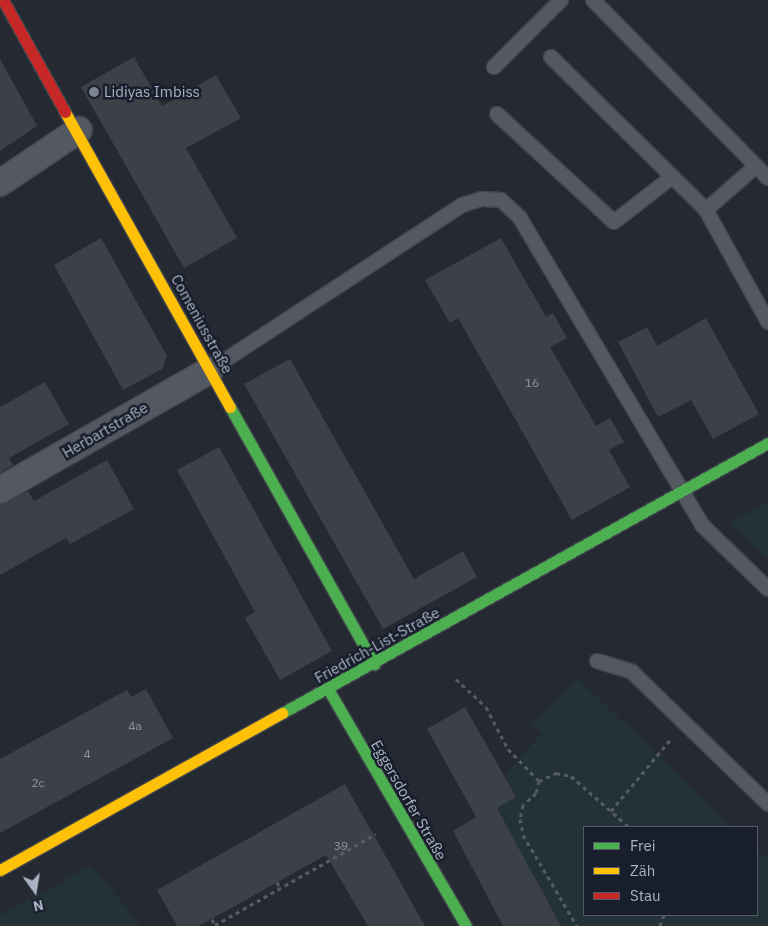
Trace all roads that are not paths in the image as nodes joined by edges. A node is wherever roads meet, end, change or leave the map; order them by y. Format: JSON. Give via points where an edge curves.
{"nodes":[{"id":1,"x":3,"y":0,"type":"edge"},
{"id":2,"x":561,"y":0,"type":"edge"},
{"id":3,"x":594,"y":0,"type":"edge"},
{"id":4,"x":551,"y":57,"type":"dead end"},
{"id":5,"x":494,"y":67,"type":"dead end"},
{"id":6,"x":497,"y":114,"type":"dead end"},
{"id":7,"x":79,"y":130,"type":"junction"},
{"id":8,"x":756,"y":166,"type":"junction"},
{"id":9,"x":672,"y":177,"type":"junction"},
{"id":10,"x":768,"y":178,"type":"edge"},
{"id":11,"x":0,"y":183,"type":"edge"},
{"id":12,"x":706,"y":210,"type":"junction"},
{"id":13,"x":768,"y":322,"type":"edge"},
{"id":14,"x":210,"y":370,"type":"junction"},
{"id":15,"x":768,"y":444,"type":"edge"},
{"id":16,"x":0,"y":490,"type":"edge"},
{"id":17,"x":683,"y":492,"type":"junction"},
{"id":18,"x":768,"y":589,"type":"edge"},
{"id":19,"x":597,"y":661,"type":"dead end"},
{"id":20,"x":374,"y":664,"type":"junction"},
{"id":21,"x":328,"y":689,"type":"junction"},
{"id":22,"x":768,"y":804,"type":"edge"},
{"id":23,"x":0,"y":870,"type":"edge"},
{"id":24,"x":466,"y":926,"type":"edge"}],
"edges":[{"from":1,"to":7,"type":"street","name":"Comeniusstraße"},
{"from":2,"to":5,"type":"lane"},
{"from":3,"to":8,"type":"lane"},
{"from":4,"to":9,"type":"lane"},
{"from":6,"to":9,"type":"lane","via":[[614,222]]},
{"from":7,"to":11,"type":"street"},
{"from":7,"to":14,"type":"street","name":"Comeniusstraße"},
{"from":8,"to":10,"type":"lane"},
{"from":8,"to":12,"type":"lane"},
{"from":9,"to":12,"type":"lane"},
{"from":12,"to":13,"type":"lane"},
{"from":14,"to":16,"type":"street","name":"Herbartstraße"},
{"from":14,"to":17,"type":"lane","via":[[462,205],[482,199],[500,200],[520,218]]},
{"from":14,"to":20,"type":"street","name":"Comeniusstraße"},
{"from":15,"to":17,"type":"street","name":"Friedrich-List-Straße"},
{"from":17,"to":18,"type":"lane","via":[[702,525]]},
{"from":17,"to":20,"type":"street","name":"Friedrich-List-Straße"},
{"from":19,"to":22,"type":"lane","via":[[632,672]]},
{"from":20,"to":21,"type":"street","name":"Friedrich-List-Straße"},
{"from":21,"to":23,"type":"street","name":"Friedrich-List-Straße"},
{"from":21,"to":24,"type":"street","name":"Eggersdorfer Straße"}]}
